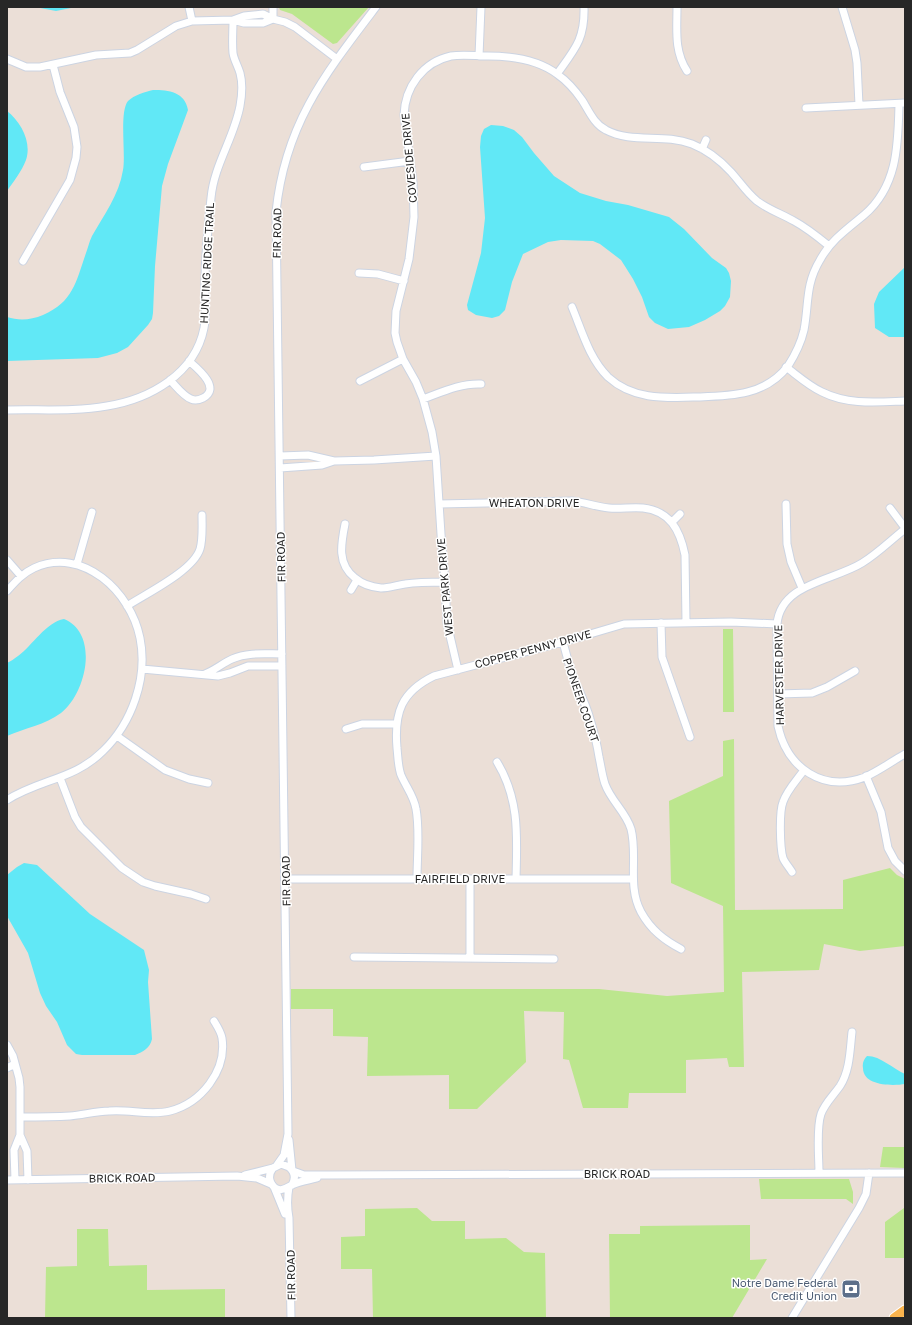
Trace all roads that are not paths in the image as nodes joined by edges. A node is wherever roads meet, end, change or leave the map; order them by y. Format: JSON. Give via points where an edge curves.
{"nodes":[{"id":1,"x":189,"y":7,"type":"edge"},
{"id":2,"x":273,"y":7,"type":"edge"},
{"id":3,"x":376,"y":7,"type":"edge"},
{"id":4,"x":481,"y":7,"type":"edge"},
{"id":5,"x":584,"y":7,"type":"edge"},
{"id":6,"x":677,"y":7,"type":"edge"},
{"id":7,"x":842,"y":7,"type":"edge"},
{"id":8,"x":273,"y":19,"type":"junction"},
{"id":9,"x":233,"y":20,"type":"junction"},
{"id":10,"x":192,"y":21,"type":"junction"},
{"id":11,"x":479,"y":56,"type":"junction"},
{"id":12,"x":7,"y":59,"type":"edge"},
{"id":13,"x":337,"y":59,"type":"junction"},
{"id":14,"x":54,"y":65,"type":"junction"},
{"id":15,"x":687,"y":71,"type":"dead end"},
{"id":16,"x":558,"y":74,"type":"junction"},
{"id":17,"x":902,"y":103,"type":"edge"},
{"id":18,"x":859,"y":105,"type":"junction"},
{"id":19,"x":806,"y":108,"type":"dead end"},
{"id":20,"x":706,"y":140,"type":"dead end"},
{"id":21,"x":702,"y":149,"type":"junction"},
{"id":22,"x":410,"y":161,"type":"junction"},
{"id":23,"x":364,"y":167,"type":"dead end"},
{"id":24,"x":829,"y":246,"type":"junction"},
{"id":25,"x":23,"y":262,"type":"dead end"},
{"id":26,"x":359,"y":273,"type":"dead end"},
{"id":27,"x":404,"y":281,"type":"junction"},
{"id":28,"x":572,"y":307,"type":"dead end"},
{"id":29,"x":403,"y":359,"type":"junction"},
{"id":30,"x":189,"y":361,"type":"junction"},
{"id":31,"x":786,"y":367,"type":"junction"},
{"id":32,"x":170,"y":380,"type":"junction"},
{"id":33,"x":360,"y":381,"type":"dead end"},
{"id":34,"x":481,"y":384,"type":"dead end"},
{"id":35,"x":423,"y":399,"type":"junction"},
{"id":36,"x":905,"y":402,"type":"edge"},
{"id":37,"x":7,"y":410,"type":"edge"},
{"id":38,"x":280,"y":456,"type":"junction"},
{"id":39,"x":436,"y":456,"type":"junction"},
{"id":40,"x":334,"y":460,"type":"junction"},
{"id":41,"x":280,"y":468,"type":"junction"},
{"id":42,"x":439,"y":504,"type":"junction"},
{"id":43,"x":786,"y":504,"type":"dead end"},
{"id":44,"x":890,"y":508,"type":"dead end"},
{"id":45,"x":92,"y":512,"type":"dead end"},
{"id":46,"x":680,"y":514,"type":"dead end"},
{"id":47,"x":202,"y":515,"type":"dead end"},
{"id":48,"x":672,"y":522,"type":"junction"},
{"id":49,"x":345,"y":524,"type":"dead end"},
{"id":50,"x":905,"y":528,"type":"edge"},
{"id":51,"x":7,"y":560,"type":"edge"},
{"id":52,"x":77,"y":564,"type":"junction"},
{"id":53,"x":21,"y":576,"type":"junction"},
{"id":54,"x":358,"y":580,"type":"junction"},
{"id":55,"x":445,"y":582,"type":"junction"},
{"id":56,"x":802,"y":588,"type":"junction"},
{"id":57,"x":351,"y":590,"type":"dead end"},
{"id":58,"x":7,"y":591,"type":"edge"},
{"id":59,"x":127,"y":606,"type":"junction"},
{"id":60,"x":686,"y":622,"type":"junction"},
{"id":61,"x":661,"y":623,"type":"junction"},
{"id":62,"x":777,"y":624,"type":"junction"},
{"id":63,"x":562,"y":642,"type":"junction"},
{"id":64,"x":282,"y":654,"type":"junction"},
{"id":65,"x":282,"y":666,"type":"junction"},
{"id":66,"x":142,"y":669,"type":"junction"},
{"id":67,"x":458,"y":670,"type":"junction"},
{"id":68,"x":855,"y":671,"type":"dead end"},
{"id":69,"x":205,"y":674,"type":"junction"},
{"id":70,"x":778,"y":694,"type":"junction"},
{"id":71,"x":396,"y":724,"type":"junction"},
{"id":72,"x":346,"y":729,"type":"dead end"},
{"id":73,"x":117,"y":736,"type":"junction"},
{"id":74,"x":690,"y":737,"type":"dead end"},
{"id":75,"x":905,"y":754,"type":"edge"},
{"id":76,"x":497,"y":762,"type":"dead end"},
{"id":77,"x":804,"y":770,"type":"junction"},
{"id":78,"x":866,"y":776,"type":"junction"},
{"id":79,"x":60,"y":778,"type":"junction"},
{"id":80,"x":208,"y":782,"type":"dead end"},
{"id":81,"x":7,"y":800,"type":"edge"},
{"id":82,"x":792,"y":872,"type":"dead end"},
{"id":83,"x":905,"y":872,"type":"edge"},
{"id":84,"x":286,"y":879,"type":"junction"},
{"id":85,"x":417,"y":879,"type":"junction"},
{"id":86,"x":470,"y":879,"type":"junction"},
{"id":87,"x":516,"y":879,"type":"junction"},
{"id":88,"x":633,"y":879,"type":"junction"},
{"id":89,"x":206,"y":900,"type":"dead end"},
{"id":90,"x":681,"y":949,"type":"dead end"},
{"id":91,"x":354,"y":958,"type":"dead end"},
{"id":92,"x":470,"y":958,"type":"junction"},
{"id":93,"x":554,"y":959,"type":"dead end"},
{"id":94,"x":214,"y":1021,"type":"dead end"},
{"id":95,"x":852,"y":1032,"type":"dead end"},
{"id":96,"x":7,"y":1046,"type":"edge"},
{"id":97,"x":15,"y":1064,"type":"junction"},
{"id":98,"x":7,"y":1068,"type":"edge"},
{"id":99,"x":20,"y":1118,"type":"junction"},
{"id":100,"x":288,"y":1134,"type":"junction"},
{"id":101,"x":20,"y":1135,"type":"junction"},
{"id":102,"x":275,"y":1167,"type":"junction"},
{"id":103,"x":293,"y":1170,"type":"junction"},
{"id":104,"x":819,"y":1173,"type":"junction"},
{"id":105,"x":869,"y":1173,"type":"junction"},
{"id":106,"x":905,"y":1173,"type":"edge"},
{"id":107,"x":329,"y":1175,"type":"junction"},
{"id":108,"x":237,"y":1176,"type":"junction"},
{"id":109,"x":11,"y":1180,"type":"edge"},
{"id":110,"x":28,"y":1180,"type":"junction"},
{"id":111,"x":273,"y":1186,"type":"junction"},
{"id":112,"x":291,"y":1186,"type":"junction"},
{"id":113,"x":290,"y":1231,"type":"junction"},
{"id":114,"x":905,"y":1310,"type":"edge"},
{"id":115,"x":291,"y":1318,"type":"edge"},
{"id":116,"x":792,"y":1318,"type":"edge"},
{"id":117,"x":894,"y":1318,"type":"edge"}],
"edges":[{"from":1,"to":10,"type":"street"},
{"from":2,"to":8,"type":"street"},
{"from":3,"to":13,"type":"street","name":"FIR ROAD"},
{"from":4,"to":11,"type":"street"},
{"from":5,"to":16,"type":"street","via":[[584,28],[581,37]]},
{"from":6,"to":15,"type":"street","via":[[678,50]]},
{"from":7,"to":18,"type":"street","via":[[855,50]]},
{"from":8,"to":9,"type":"street","via":[[263,23]]},
{"from":8,"to":13,"type":"street","via":[[295,27]]},
{"from":9,"to":10,"type":"street"},
{"from":9,"to":30,"type":"street","name":"HUNTING RIDGE TRAIL","via":[[234,55],[242,90],[236,120],[213,185],[205,265],[204,328],[200,342]]},
{"from":10,"to":14,"type":"street","via":[[176,26],[130,53],[96,54]]},
{"from":11,"to":16,"type":"street","name":"COVESIDE DRIVE","via":[[502,56],[531,61]]},
{"from":11,"to":22,"type":"street","name":"COVESIDE DRIVE","via":[[460,55],[443,59],[428,67],[415,80],[408,93],[404,115]]},
{"from":12,"to":14,"type":"street","via":[[30,67]]},
{"from":13,"to":38,"type":"street","name":"FIR ROAD","via":[[297,127],[283,169],[278,199],[276,222]]},
{"from":14,"to":25,"type":"street","via":[[60,92],[74,127],[76,158],[70,180]]},
{"from":16,"to":21,"type":"street","name":"COVESIDE DRIVE","via":[[575,91],[599,125],[608,132],[632,138],[668,139]]},
{"from":17,"to":18,"type":"street"},
{"from":17,"to":24,"type":"street","via":[[891,176],[871,209]]},
{"from":18,"to":19,"type":"street"},
{"from":20,"to":21,"type":"street"},
{"from":21,"to":24,"type":"street","name":"COVESIDE DRIVE","via":[[722,163],[757,201],[802,226]]},
{"from":22,"to":23,"type":"street"},
{"from":22,"to":27,"type":"street","name":"COVESIDE DRIVE","via":[[414,217]]},
{"from":24,"to":31,"type":"street","via":[[819,260],[810,282],[804,331]]},
{"from":26,"to":27,"type":"street","via":[[378,274]]},
{"from":27,"to":29,"type":"street","name":"COVESIDE DRIVE","via":[[395,323],[397,342]]},
{"from":28,"to":31,"type":"street","via":[[595,361],[609,377],[638,394],[652,397],[744,394],[774,379]]},
{"from":29,"to":33,"type":"street"},
{"from":29,"to":35,"type":"street","name":"COVESIDE DRIVE"},
{"from":30,"to":32,"type":"street","name":"HUNTING RIDGE TRAIL","via":[[185,368]]},
{"from":30,"to":32,"type":"street","via":[[209,382],[206,396],[192,400]]},
{"from":31,"to":36,"type":"street","via":[[811,386],[835,397],[860,402]]},
{"from":32,"to":37,"type":"street","name":"HUNTING RIDGE TRAIL","via":[[148,393],[108,406]]},
{"from":34,"to":35,"type":"street","via":[[458,386]]},
{"from":35,"to":39,"type":"street","name":"COVESIDE DRIVE"},
{"from":38,"to":40,"type":"street","via":[[308,455]]},
{"from":38,"to":41,"type":"street","name":"FIR ROAD"},
{"from":39,"to":40,"type":"street"},
{"from":39,"to":42,"type":"street","name":"COVESIDE DRIVE"},
{"from":40,"to":41,"type":"street","via":[[322,465]]},
{"from":41,"to":64,"type":"street","name":"FIR ROAD"},
{"from":42,"to":48,"type":"street","name":"WHEATON DRIVE","via":[[581,502],[607,508],[643,508],[663,515]]},
{"from":42,"to":55,"type":"street","name":"WEST PARK DRIVE"},
{"from":43,"to":56,"type":"street","via":[[787,544],[791,562]]},
{"from":44,"to":50,"type":"street"},
{"from":45,"to":52,"type":"street"},
{"from":46,"to":48,"type":"street"},
{"from":47,"to":59,"type":"street","via":[[201,544],[194,561],[181,573]]},
{"from":48,"to":60,"type":"street","via":[[680,536],[685,555]]},
{"from":49,"to":54,"type":"street","via":[[342,557],[349,573]]},
{"from":50,"to":56,"type":"street","name":"HARVESTER DRIVE","via":[[861,564]]},
{"from":51,"to":53,"type":"street"},
{"from":52,"to":53,"type":"street","via":[[44,564]]},
{"from":52,"to":59,"type":"street","via":[[110,584]]},
{"from":53,"to":58,"type":"street"},
{"from":54,"to":55,"type":"street","via":[[368,586],[383,588],[406,583]]},
{"from":54,"to":57,"type":"street"},
{"from":55,"to":67,"type":"street","name":"WEST PARK DRIVE","via":[[448,628]]},
{"from":56,"to":62,"type":"street","name":"HARVESTER DRIVE","via":[[791,595],[781,609]]},
{"from":59,"to":66,"type":"street","via":[[140,636]]},
{"from":60,"to":61,"type":"street","name":"COPPER PENNY DRIVE"},
{"from":60,"to":62,"type":"street","name":"COPPER PENNY DRIVE"},
{"from":61,"to":63,"type":"street","name":"COPPER PENNY DRIVE","via":[[624,624]]},
{"from":61,"to":74,"type":"street","via":[[662,657]]},
{"from":62,"to":70,"type":"street","name":"HARVESTER DRIVE"},
{"from":63,"to":67,"type":"street","name":"COPPER PENNY DRIVE"},
{"from":63,"to":88,"type":"street","name":"PIONEER COURT","via":[[570,670],[590,718],[605,785],[630,828],[633,843]]},
{"from":64,"to":65,"type":"street","name":"FIR ROAD"},
{"from":64,"to":69,"type":"street","via":[[243,655]]},
{"from":65,"to":69,"type":"street","via":[[252,666],[218,676]]},
{"from":65,"to":84,"type":"street","name":"FIR ROAD"},
{"from":66,"to":69,"type":"street"},
{"from":66,"to":73,"type":"street","via":[[134,704]]},
{"from":67,"to":71,"type":"street","name":"COPPER PENNY DRIVE","via":[[425,680],[411,692],[401,706]]},
{"from":68,"to":70,"type":"street","via":[[812,693]]},
{"from":70,"to":77,"type":"street","name":"HARVESTER DRIVE","via":[[778,726],[781,739],[791,758]]},
{"from":71,"to":72,"type":"street","via":[[362,724]]},
{"from":71,"to":85,"type":"street","via":[[400,770],[416,809]]},
{"from":73,"to":79,"type":"street","via":[[86,765]]},
{"from":73,"to":80,"type":"street","via":[[165,770],[189,779]]},
{"from":75,"to":78,"type":"street","name":"HARVESTER DRIVE"},
{"from":76,"to":87,"type":"street","via":[[509,786],[516,812]]},
{"from":77,"to":78,"type":"street","name":"HARVESTER DRIVE","via":[[818,778],[836,782]]},
{"from":77,"to":82,"type":"street","via":[[785,796],[781,808],[781,848]]},
{"from":78,"to":83,"type":"street","via":[[881,812],[888,848]]},
{"from":79,"to":81,"type":"street","via":[[26,789]]},
{"from":79,"to":89,"type":"street","via":[[81,827],[122,868],[143,882]]},
{"from":84,"to":85,"type":"street","name":"FAIRFIELD DRIVE"},
{"from":84,"to":100,"type":"street","name":"FIR ROAD"},
{"from":85,"to":86,"type":"street","name":"FAIRFIELD DRIVE"},
{"from":86,"to":87,"type":"street","name":"FAIRFIELD DRIVE"},
{"from":86,"to":92,"type":"street"},
{"from":87,"to":88,"type":"street","name":"FAIRFIELD DRIVE"},
{"from":88,"to":90,"type":"street","name":"PIONEER COURT","via":[[637,902],[648,923],[666,940]]},
{"from":91,"to":92,"type":"street"},
{"from":92,"to":93,"type":"street"},
{"from":94,"to":99,"type":"street","via":[[222,1037],[219,1067],[208,1087],[190,1103],[159,1113],[109,1110],[69,1116]]},
{"from":95,"to":104,"type":"street","via":[[845,1075],[820,1115]]},
{"from":96,"to":97,"type":"street"},
{"from":97,"to":98,"type":"street"},
{"from":97,"to":99,"type":"street","via":[[20,1087]]},
{"from":99,"to":101,"type":"street"},
{"from":100,"to":102,"type":"street","name":"FIR ROAD","via":[[284,1155]]},
{"from":100,"to":103,"type":"street","name":"FIR ROAD"},
{"from":101,"to":109,"type":"street","via":[[14,1150]]},
{"from":101,"to":110,"type":"street","via":[[28,1151]]},
{"from":102,"to":103,"type":"street","via":[[285,1165]]},
{"from":102,"to":108,"type":"street","name":"BRICK ROAD"},
{"from":102,"to":111,"type":"street","via":[[269,1176]]},
{"from":103,"to":107,"type":"street","name":"BRICK ROAD","via":[[304,1175]]},
{"from":103,"to":112,"type":"street"},
{"from":104,"to":105,"type":"street","name":"BRICK ROAD"},
{"from":104,"to":107,"type":"street","name":"BRICK ROAD"},
{"from":105,"to":106,"type":"street","name":"BRICK ROAD"},
{"from":105,"to":116,"type":"street","via":[[866,1194],[859,1208]]},
{"from":107,"to":112,"type":"street","name":"BRICK ROAD"},
{"from":108,"to":110,"type":"street","name":"BRICK ROAD"},
{"from":108,"to":111,"type":"street","name":"BRICK ROAD","via":[[257,1178]]},
{"from":109,"to":110,"type":"street","name":"BRICK ROAD"},
{"from":111,"to":112,"type":"street","via":[[282,1190]]},
{"from":111,"to":113,"type":"street","name":"FIR ROAD","via":[[282,1204]]},
{"from":112,"to":113,"type":"street","name":"FIR ROAD","via":[[287,1198]]},
{"from":113,"to":115,"type":"street","name":"FIR ROAD"},
{"from":114,"to":117,"type":"main road"}]}
